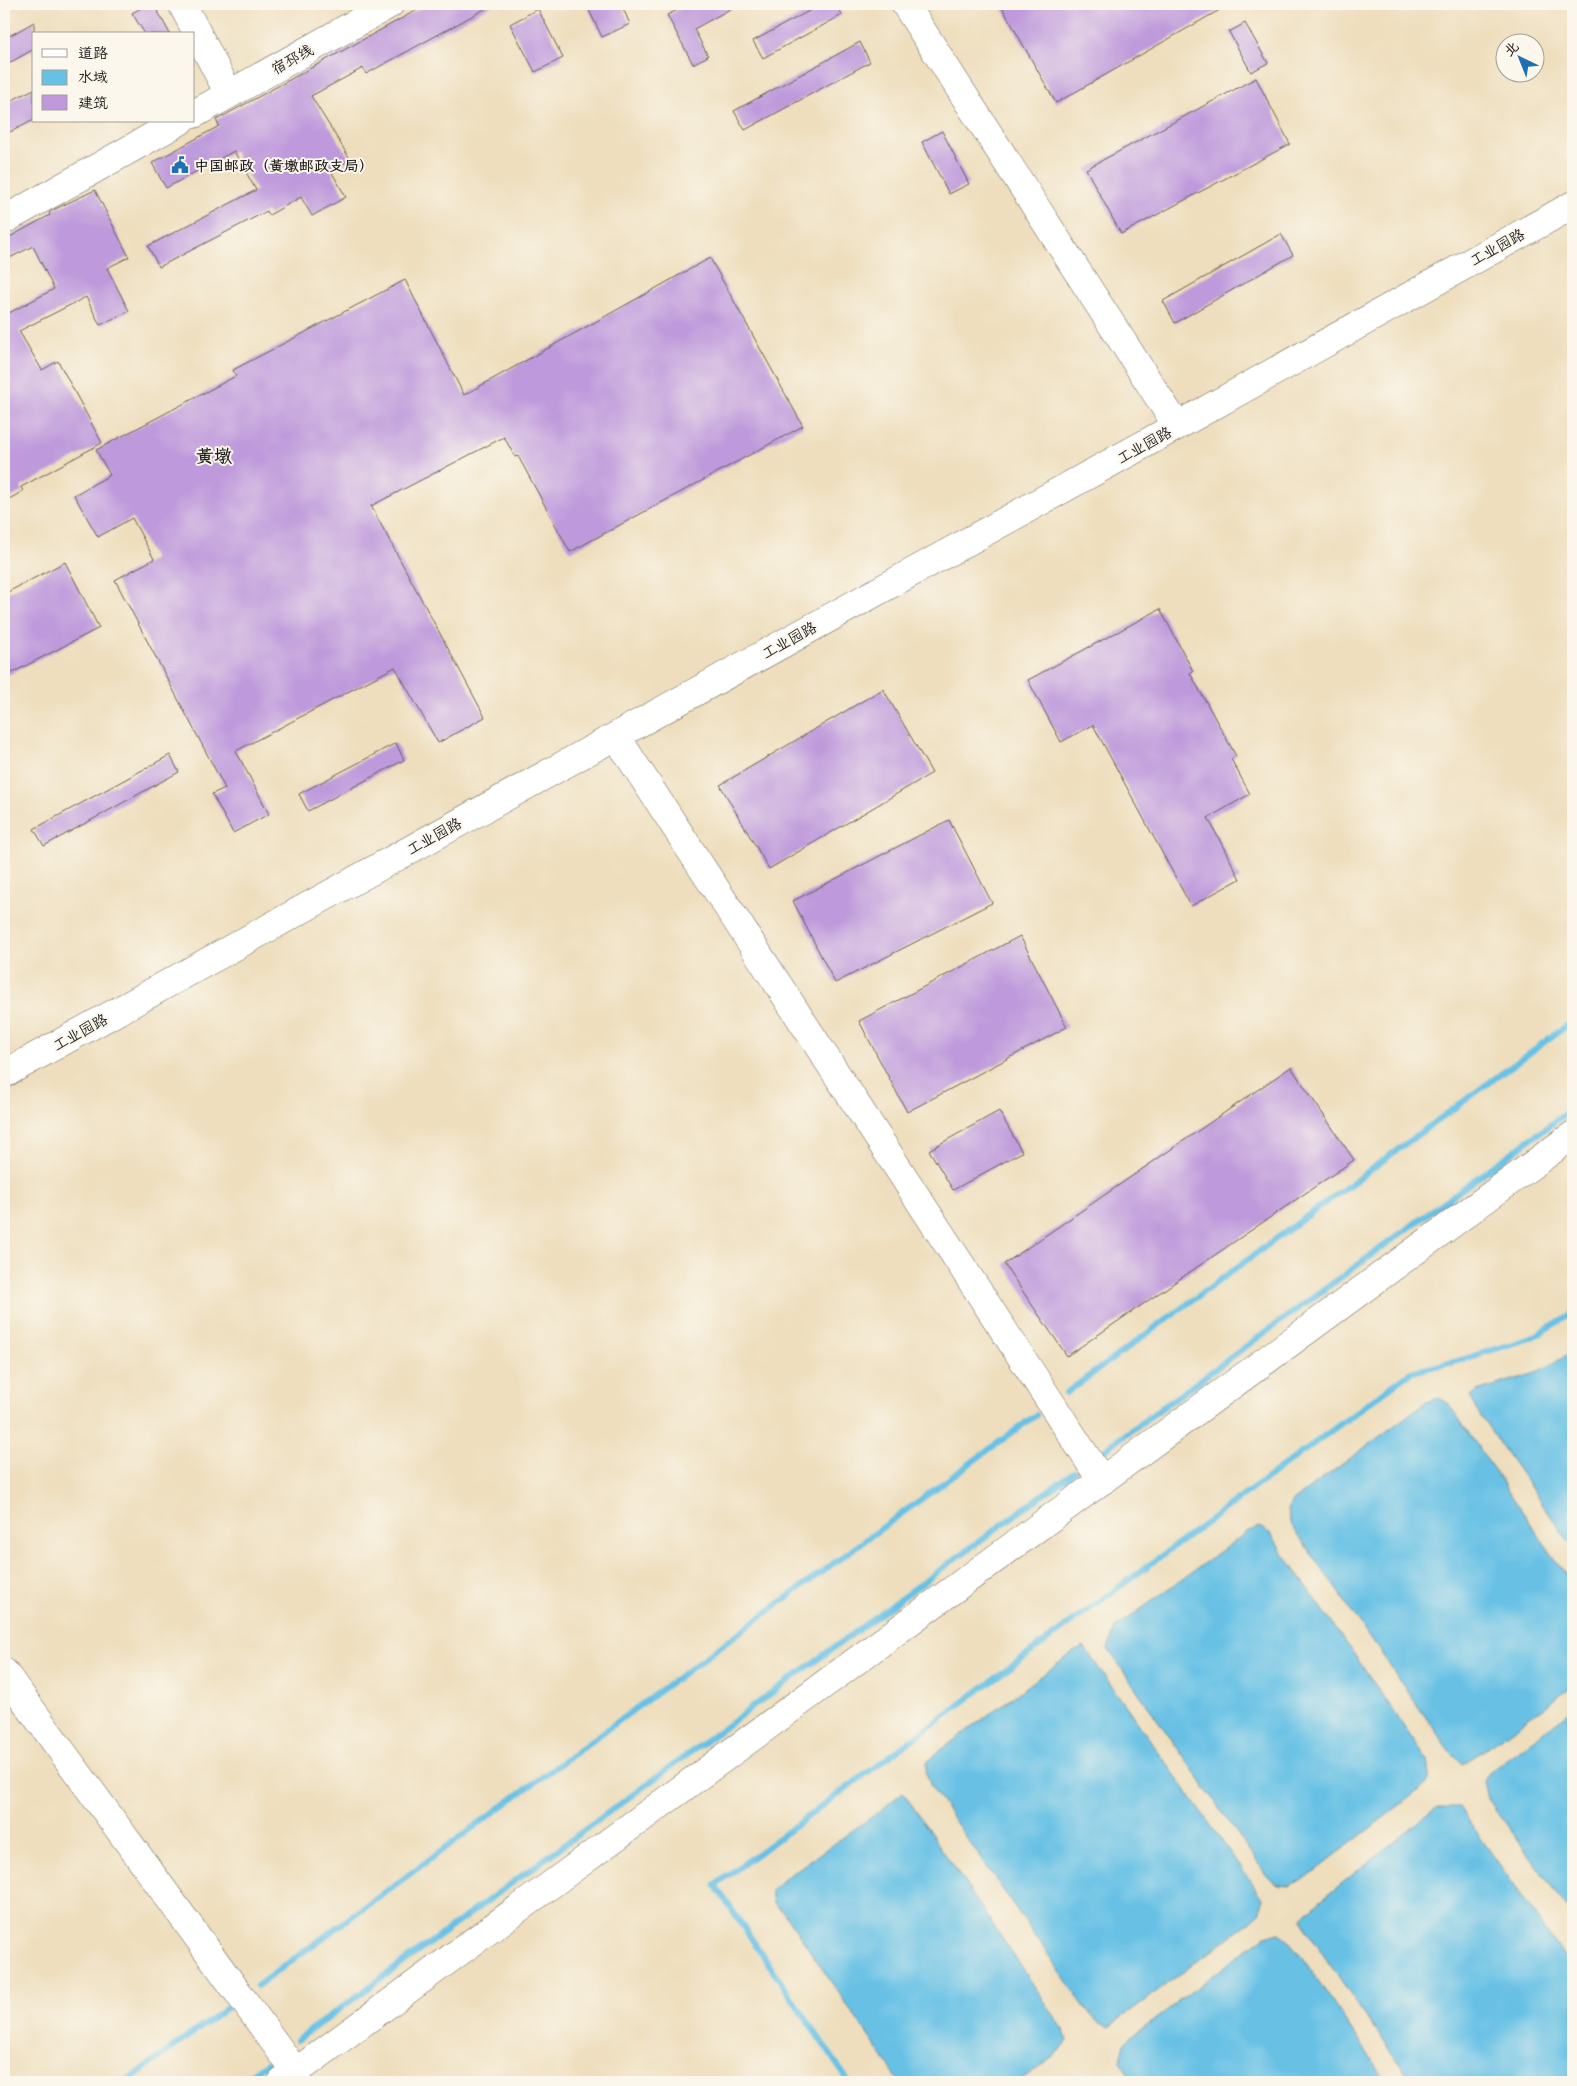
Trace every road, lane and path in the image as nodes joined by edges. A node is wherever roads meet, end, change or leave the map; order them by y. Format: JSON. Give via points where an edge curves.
{"nodes":[{"id":1,"x":182,"y":4,"type":"edge"},
{"id":2,"x":390,"y":4,"type":"edge"},
{"id":3,"x":906,"y":4,"type":"edge"},
{"id":4,"x":229,"y":94,"type":"junction"},
{"id":5,"x":195,"y":113,"type":"edge"},
{"id":6,"x":178,"y":122,"type":"edge"},
{"id":7,"x":1573,"y":205,"type":"edge"},
{"id":8,"x":4,"y":220,"type":"edge"},
{"id":9,"x":1177,"y":426,"type":"junction"},
{"id":10,"x":616,"y":736,"type":"junction"},
{"id":11,"x":4,"y":1074,"type":"edge"},
{"id":12,"x":1573,"y":1135,"type":"edge"},
{"id":13,"x":1102,"y":1481,"type":"junction"},
{"id":14,"x":4,"y":1672,"type":"edge"},
{"id":15,"x":289,"y":2077,"type":"edge"}],
"edges":[{"from":1,"to":4,"type":"street"},
{"from":2,"to":4,"type":"street","name":"宿邳线"},
{"from":3,"to":9,"type":"street"},
{"from":4,"to":5,"type":"street","name":"宿邳线"},
{"from":6,"to":8,"type":"street"},
{"from":7,"to":9,"type":"street","name":"工业园路"},
{"from":9,"to":10,"type":"street","name":"工业园路"},
{"from":10,"to":11,"type":"street","name":"工业园路"},
{"from":10,"to":13,"type":"street"},
{"from":12,"to":13,"type":"street"},
{"from":13,"to":15,"type":"street"},
{"from":14,"to":15,"type":"street"}]}
